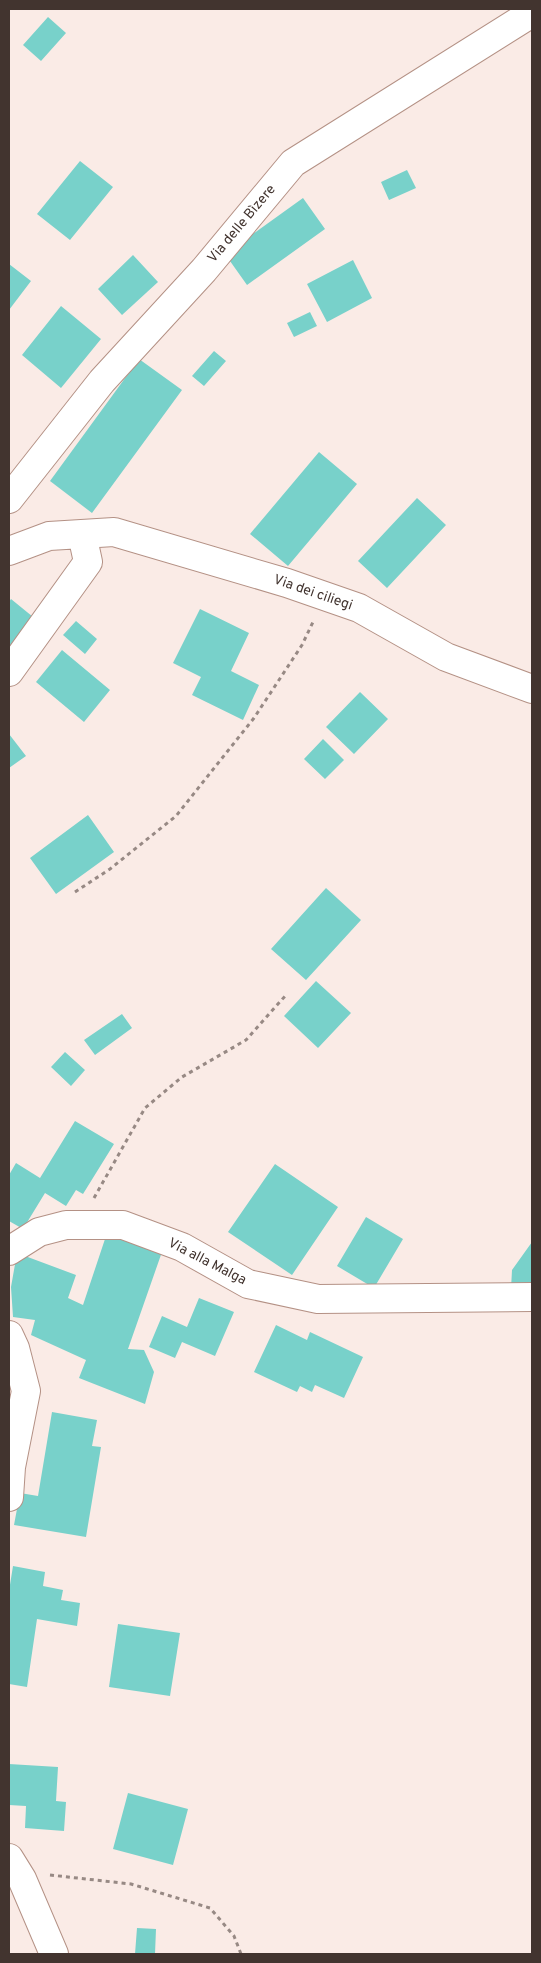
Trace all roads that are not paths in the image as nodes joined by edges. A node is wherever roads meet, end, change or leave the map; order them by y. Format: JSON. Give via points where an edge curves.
{"nodes":[{"id":1,"x":532,"y":13,"type":"edge"},
{"id":2,"x":9,"y":499,"type":"edge"},
{"id":3,"x":82,"y":534,"type":"junction"},
{"id":4,"x":9,"y":551,"type":"edge"},
{"id":5,"x":9,"y":672,"type":"edge"},
{"id":6,"x":532,"y":689,"type":"edge"},
{"id":7,"x":9,"y":1251,"type":"edge"},
{"id":8,"x":532,"y":1297,"type":"edge"},
{"id":9,"x":9,"y":1335,"type":"edge"},
{"id":10,"x":9,"y":1497,"type":"edge"},
{"id":11,"x":15,"y":1868,"type":"edge"},
{"id":12,"x":54,"y":1954,"type":"edge"}],
"edges":[{"from":1,"to":2,"type":"street","name":"Via delle Bìzere","via":[[292,163],[204,270],[102,382]]},
{"from":3,"to":4,"type":"street","name":"Via dei ciliegi","via":[[49,536]]},
{"from":3,"to":5,"type":"street","via":[[88,562]]},
{"from":3,"to":6,"type":"street","name":"Via dei ciliegi","via":[[114,532],[325,596],[359,608],[446,657]]},
{"from":7,"to":8,"type":"street","name":"Via alla Malga","via":[[39,1232],[66,1224],[123,1226],[182,1247],[248,1284],[318,1299]]},
{"from":9,"to":10,"type":"street","via":[[26,1391],[11,1467]]},
{"from":11,"to":12,"type":"street"}]}
